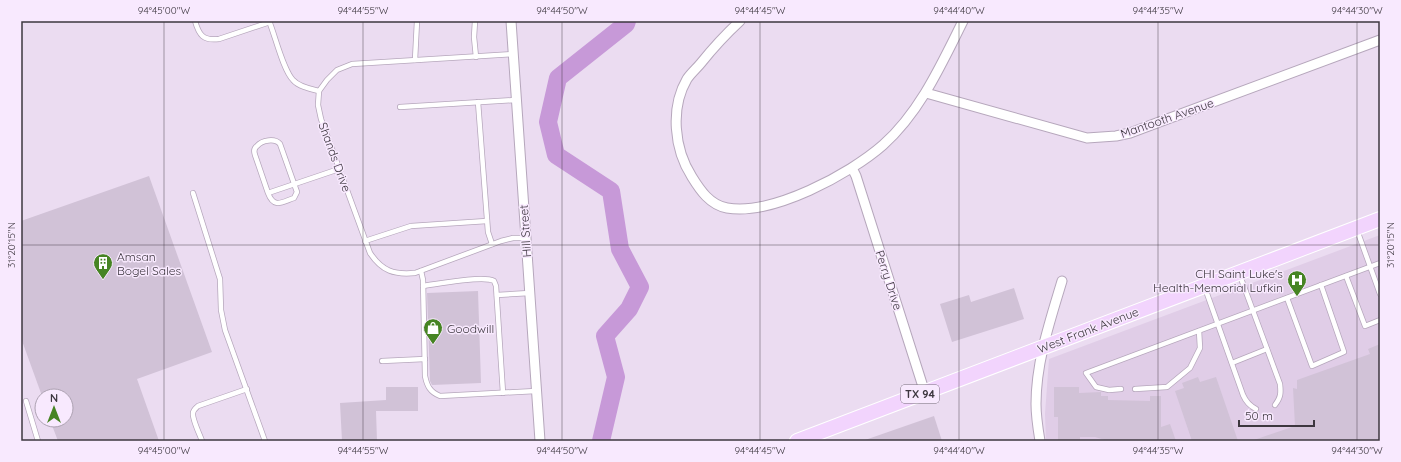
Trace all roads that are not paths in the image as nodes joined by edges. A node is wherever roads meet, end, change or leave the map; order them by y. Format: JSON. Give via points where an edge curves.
{"nodes":[{"id":1,"x":195,"y":21,"type":"edge"},
{"id":2,"x":270,"y":21,"type":"edge"},
{"id":3,"x":417,"y":21,"type":"edge"},
{"id":4,"x":475,"y":21,"type":"edge"},
{"id":5,"x":511,"y":21,"type":"edge"},
{"id":6,"x":740,"y":21,"type":"edge"},
{"id":7,"x":963,"y":21,"type":"edge"},
{"id":8,"x":1380,"y":40,"type":"edge"},
{"id":9,"x":513,"y":54,"type":"junction"},
{"id":10,"x":476,"y":57,"type":"junction"},
{"id":11,"x":415,"y":60,"type":"junction"},
{"id":12,"x":319,"y":91,"type":"junction"},
{"id":13,"x":926,"y":93,"type":"junction"},
{"id":14,"x":516,"y":100,"type":"junction"},
{"id":15,"x":478,"y":102,"type":"junction"},
{"id":16,"x":400,"y":107,"type":"dead end"},
{"id":17,"x":852,"y":168,"type":"junction"},
{"id":18,"x":339,"y":170,"type":"junction"},
{"id":19,"x":294,"y":184,"type":"junction"},
{"id":20,"x":193,"y":193,"type":"dead end"},
{"id":21,"x":268,"y":193,"type":"junction"},
{"id":22,"x":1380,"y":219,"type":"edge"},
{"id":23,"x":487,"y":221,"type":"junction"},
{"id":24,"x":1357,"y":228,"type":"junction"},
{"id":25,"x":526,"y":238,"type":"junction"},
{"id":26,"x":365,"y":241,"type":"junction"},
{"id":27,"x":492,"y":244,"type":"junction"},
{"id":28,"x":1380,"y":263,"type":"edge"},
{"id":29,"x":1371,"y":267,"type":"junction"},
{"id":30,"x":421,"y":271,"type":"junction"},
{"id":31,"x":1239,"y":273,"type":"junction"},
{"id":32,"x":1346,"y":276,"type":"junction"},
{"id":33,"x":1062,"y":281,"type":"dead end"},
{"id":34,"x":423,"y":286,"type":"junction"},
{"id":35,"x":1204,"y":286,"type":"junction"},
{"id":36,"x":1321,"y":286,"type":"junction"},
{"id":37,"x":530,"y":293,"type":"junction"},
{"id":38,"x":1380,"y":294,"type":"edge"},
{"id":39,"x":496,"y":295,"type":"junction"},
{"id":40,"x":1287,"y":298,"type":"junction"},
{"id":41,"x":1253,"y":311,"type":"junction"},
{"id":42,"x":1380,"y":320,"type":"edge"},
{"id":43,"x":1218,"y":324,"type":"junction"},
{"id":44,"x":1199,"y":331,"type":"junction"},
{"id":45,"x":1043,"y":347,"type":"junction"},
{"id":46,"x":1267,"y":349,"type":"junction"},
{"id":47,"x":425,"y":359,"type":"junction"},
{"id":48,"x":382,"y":361,"type":"dead end"},
{"id":49,"x":1232,"y":363,"type":"junction"},
{"id":50,"x":247,"y":389,"type":"junction"},
{"id":51,"x":1121,"y":389,"type":"dead end"},
{"id":52,"x":1135,"y":389,"type":"dead end"},
{"id":53,"x":536,"y":391,"type":"junction"},
{"id":54,"x":503,"y":393,"type":"junction"},
{"id":55,"x":925,"y":393,"type":"junction"},
{"id":56,"x":26,"y":401,"type":"dead end"},
{"id":57,"x":1275,"y":405,"type":"dead end"},
{"id":58,"x":1256,"y":409,"type":"dead end"},
{"id":59,"x":38,"y":441,"type":"edge"},
{"id":60,"x":202,"y":441,"type":"edge"},
{"id":61,"x":265,"y":441,"type":"edge"},
{"id":62,"x":540,"y":441,"type":"edge"},
{"id":63,"x":797,"y":441,"type":"edge"},
{"id":64,"x":1040,"y":441,"type":"edge"}],
"edges":[{"from":1,"to":2,"type":"lane","via":[[201,35],[213,40]]},
{"from":2,"to":12,"type":"lane","via":[[293,80]]},
{"from":3,"to":11,"type":"lane"},
{"from":4,"to":10,"type":"lane"},
{"from":5,"to":9,"type":"street","name":"Hill Street"},
{"from":6,"to":17,"type":"street","via":[[687,79],[678,101],[677,131],[681,158],[702,193],[725,208],[753,208],[806,192]]},
{"from":7,"to":13,"type":"street"},
{"from":8,"to":13,"type":"street","name":"Mantooth Avenue","via":[[1116,136],[1087,138]]},
{"from":9,"to":10,"type":"lane"},
{"from":9,"to":14,"type":"street","name":"Hill Street"},
{"from":10,"to":11,"type":"lane"},
{"from":11,"to":12,"type":"lane","via":[[352,64],[337,70]]},
{"from":12,"to":18,"type":"lane","name":"Shands Drive","via":[[321,119]]},
{"from":13,"to":17,"type":"street","via":[[883,145]]},
{"from":14,"to":15,"type":"lane"},
{"from":14,"to":25,"type":"street","name":"Hill Street"},
{"from":15,"to":16,"type":"lane"},
{"from":15,"to":23,"type":"lane"},
{"from":17,"to":55,"type":"street","name":"Perry Drive"},
{"from":18,"to":19,"type":"lane"},
{"from":18,"to":26,"type":"lane","name":"Shands Drive"},
{"from":19,"to":21,"type":"lane"},
{"from":19,"to":21,"type":"lane","via":[[297,192],[294,198],[275,203]]},
{"from":19,"to":21,"type":"lane","via":[[280,144],[274,140],[266,142],[256,146],[254,150]]},
{"from":20,"to":50,"type":"lane","via":[[220,279],[221,310],[225,330]]},
{"from":22,"to":24,"type":"main road","name":"West Frank Avenue","number":"TX 94"},
{"from":23,"to":26,"type":"lane","via":[[411,226]]},
{"from":23,"to":27,"type":"lane"},
{"from":24,"to":29,"type":"lane"},
{"from":24,"to":31,"type":"main road","name":"West Frank Avenue","number":"TX 94"},
{"from":25,"to":27,"type":"lane","name":"Shands Drive","via":[[513,238]]},
{"from":25,"to":37,"type":"street","name":"Hill Street"},
{"from":26,"to":30,"type":"lane","name":"Shands Drive","via":[[375,261],[387,271],[402,274]]},
{"from":27,"to":30,"type":"lane","name":"Shands Drive"},
{"from":28,"to":29,"type":"lane"},
{"from":29,"to":32,"type":"lane"},
{"from":29,"to":38,"type":"lane"},
{"from":30,"to":34,"type":"lane"},
{"from":31,"to":35,"type":"main road","name":"West Frank Avenue","number":"TX 94"},
{"from":31,"to":41,"type":"lane"},
{"from":32,"to":36,"type":"lane"},
{"from":32,"to":42,"type":"lane","via":[[1366,326]]},
{"from":33,"to":45,"type":"street"},
{"from":34,"to":39,"type":"lane","via":[[474,279],[492,280],[495,283]]},
{"from":34,"to":47,"type":"lane"},
{"from":35,"to":43,"type":"lane"},
{"from":35,"to":45,"type":"main road","name":"West Frank Avenue","number":"TX 94"},
{"from":36,"to":40,"type":"lane"},
{"from":36,"to":40,"type":"lane","via":[[1344,352],[1312,366]]},
{"from":37,"to":39,"type":"lane"},
{"from":37,"to":53,"type":"street","name":"Hill Street"},
{"from":39,"to":54,"type":"lane"},
{"from":40,"to":41,"type":"lane"},
{"from":41,"to":43,"type":"lane"},
{"from":41,"to":46,"type":"lane"},
{"from":43,"to":44,"type":"lane"},
{"from":43,"to":49,"type":"lane"},
{"from":44,"to":51,"type":"lane","via":[[1086,373],[1096,387]]},
{"from":44,"to":52,"type":"lane","via":[[1200,348],[1190,368],[1166,387]]},
{"from":45,"to":55,"type":"main road","name":"West Frank Avenue","number":"TX 94"},
{"from":45,"to":64,"type":"street","via":[[1036,405]]},
{"from":46,"to":49,"type":"lane"},
{"from":46,"to":57,"type":"lane","via":[[1280,384],[1281,394]]},
{"from":47,"to":48,"type":"lane"},
{"from":47,"to":54,"type":"lane","via":[[426,384],[440,396]]},
{"from":49,"to":58,"type":"lane","via":[[1246,401]]},
{"from":50,"to":60,"type":"lane","via":[[198,406],[194,410],[192,413]]},
{"from":50,"to":61,"type":"lane"},
{"from":53,"to":54,"type":"lane"},
{"from":53,"to":62,"type":"street","name":"Hill Street"},
{"from":55,"to":63,"type":"main road","name":"West Frank Avenue","number":"TX 94"},
{"from":56,"to":59,"type":"lane"}]}
